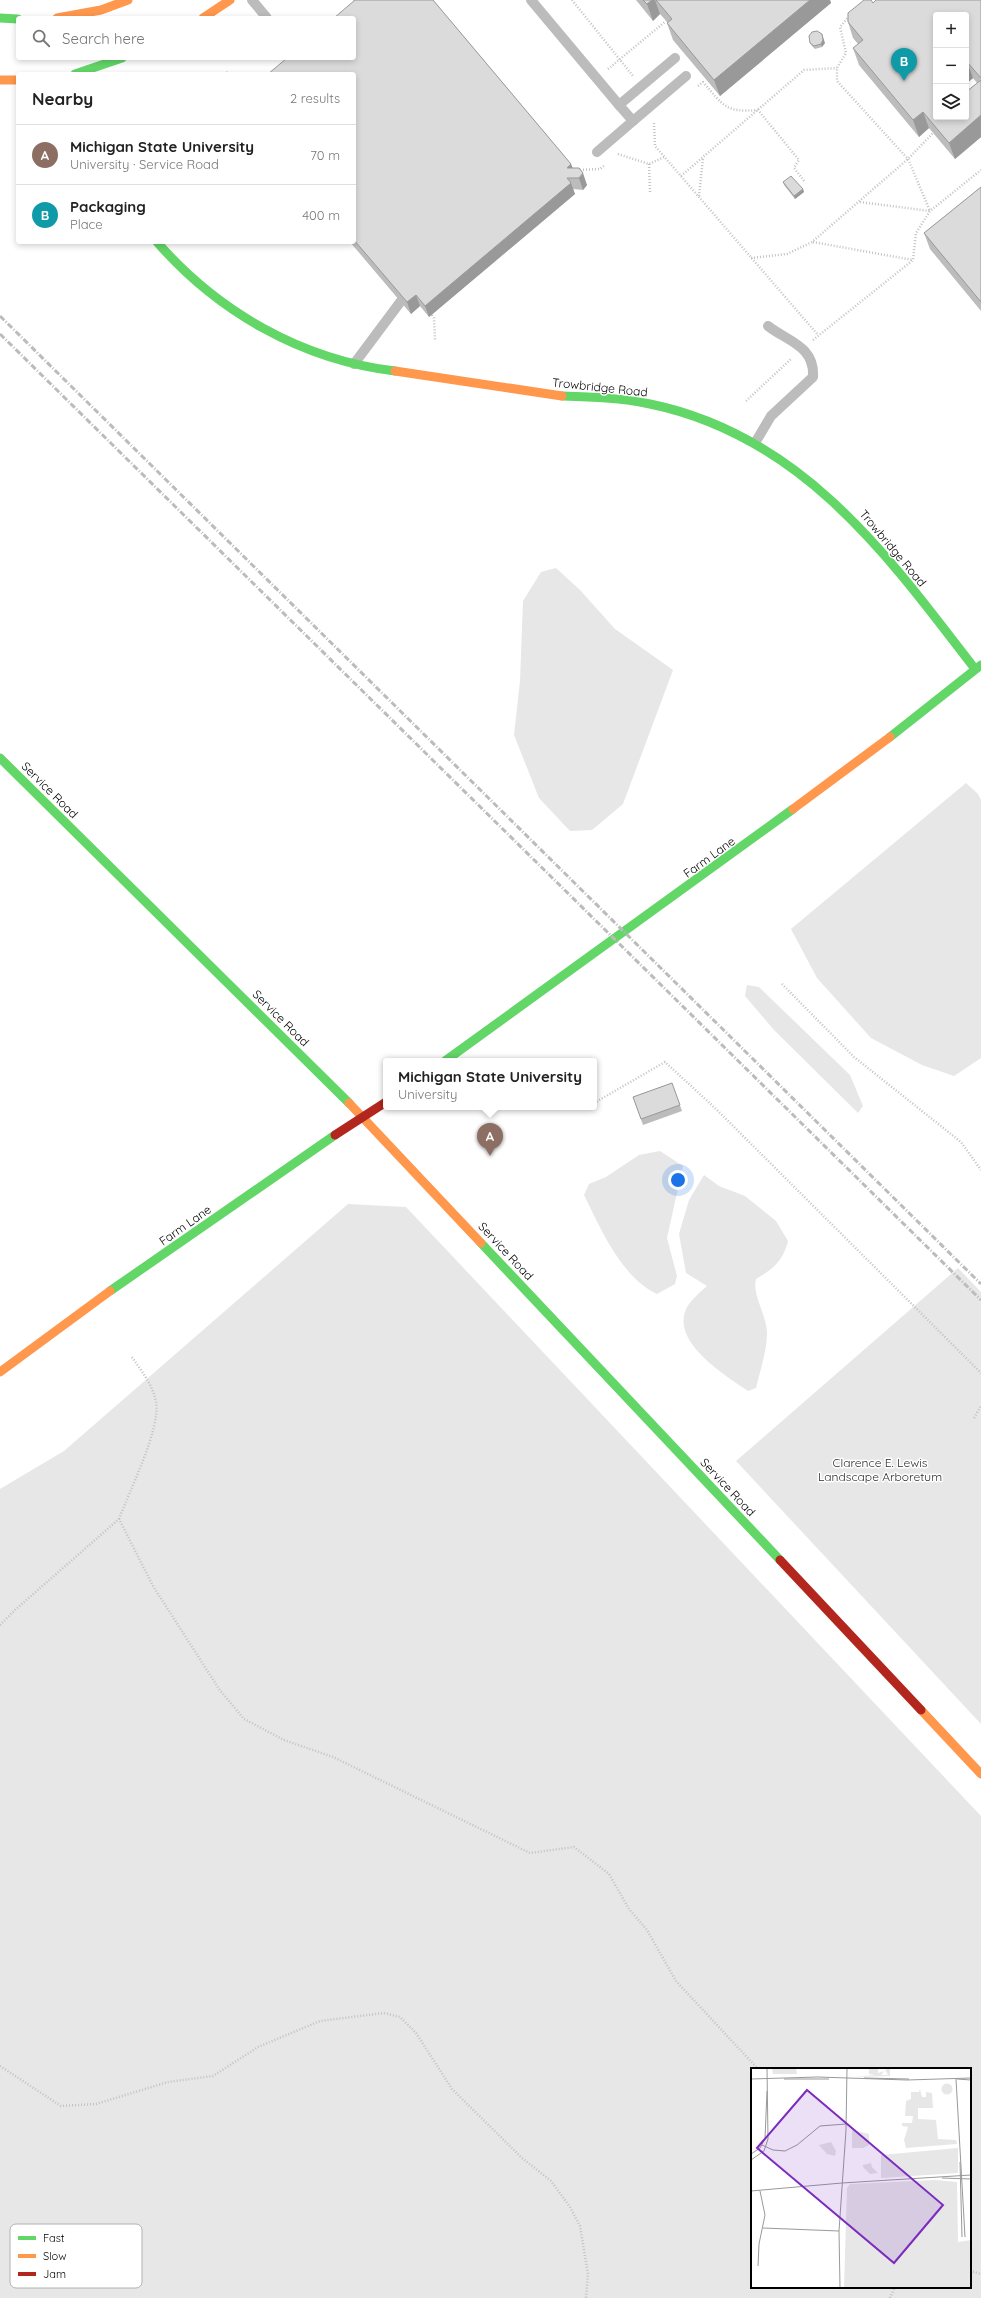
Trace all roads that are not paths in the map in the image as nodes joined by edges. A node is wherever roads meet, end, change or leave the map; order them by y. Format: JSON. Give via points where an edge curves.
{"nodes":[{"id":1,"x":128,"y":0,"type":"edge"},
{"id":2,"x":230,"y":0,"type":"edge"},
{"id":3,"x":252,"y":0,"type":"edge"},
{"id":4,"x":531,"y":0,"type":"edge"},
{"id":5,"x":80,"y":16,"type":"edge"},
{"id":6,"x":206,"y":16,"type":"edge"},
{"id":7,"x":265,"y":16,"type":"edge"},
{"id":8,"x":0,"y":18,"type":"edge"},
{"id":9,"x":16,"y":19,"type":"edge"},
{"id":10,"x":674,"y":58,"type":"edge"},
{"id":11,"x":85,"y":60,"type":"edge"},
{"id":12,"x":117,"y":60,"type":"edge"},
{"id":13,"x":88,"y":71,"type":"junction"},
{"id":14,"x":84,"y":72,"type":"edge"},
{"id":15,"x":686,"y":76,"type":"dead end"},
{"id":16,"x":0,"y":80,"type":"edge"},
{"id":17,"x":16,"y":80,"type":"edge"},
{"id":18,"x":619,"y":105,"type":"junction"},
{"id":19,"x":633,"y":121,"type":"junction"},
{"id":20,"x":597,"y":152,"type":"dead end"},
{"id":21,"x":160,"y":244,"type":"edge"},
{"id":22,"x":401,"y":301,"type":"edge"},
{"id":23,"x":768,"y":326,"type":"dead end"},
{"id":24,"x":354,"y":364,"type":"junction"},
{"id":25,"x":755,"y":443,"type":"junction"},
{"id":26,"x":979,"y":671,"type":"edge"},
{"id":27,"x":0,"y":758,"type":"edge"},
{"id":28,"x":449,"y":1058,"type":"edge"},
{"id":29,"x":383,"y":1104,"type":"edge"},
{"id":30,"x":363,"y":1117,"type":"junction"},
{"id":31,"x":0,"y":1372,"type":"edge"},
{"id":32,"x":981,"y":1774,"type":"edge"}],
"edges":[{"from":1,"to":5,"type":"street"},
{"from":2,"to":6,"type":"street"},
{"from":3,"to":7,"type":"lane"},
{"from":4,"to":18,"type":"lane"},
{"from":8,"to":9,"type":"street"},
{"from":10,"to":18,"type":"lane"},
{"from":11,"to":13,"type":"street"},
{"from":12,"to":13,"type":"street"},
{"from":13,"to":14,"type":"street"},
{"from":15,"to":19,"type":"lane"},
{"from":16,"to":17,"type":"street"},
{"from":18,"to":19,"type":"lane"},
{"from":19,"to":20,"type":"lane"},
{"from":21,"to":24,"type":"street","name":"Trowbridge Road","via":[[183,270],[232,309],[289,341]]},
{"from":22,"to":24,"type":"lane"},
{"from":23,"to":25,"type":"lane","via":[[802,348],[812,362],[813,377],[771,416]]},
{"from":24,"to":25,"type":"street","name":"Trowbridge Road","via":[[556,395],[590,396],[649,404],[711,422]]},
{"from":25,"to":26,"type":"street","name":"Trowbridge Road","via":[[809,478],[856,522]]},
{"from":26,"to":28,"type":"street","name":"Farm Lane","via":[[767,830]]},
{"from":27,"to":30,"type":"street","name":"Service Road"},
{"from":29,"to":30,"type":"street","name":"Farm Lane"},
{"from":30,"to":31,"type":"street","name":"Farm Lane","via":[[109,1292]]},
{"from":30,"to":32,"type":"street","name":"Service Road"}]}
